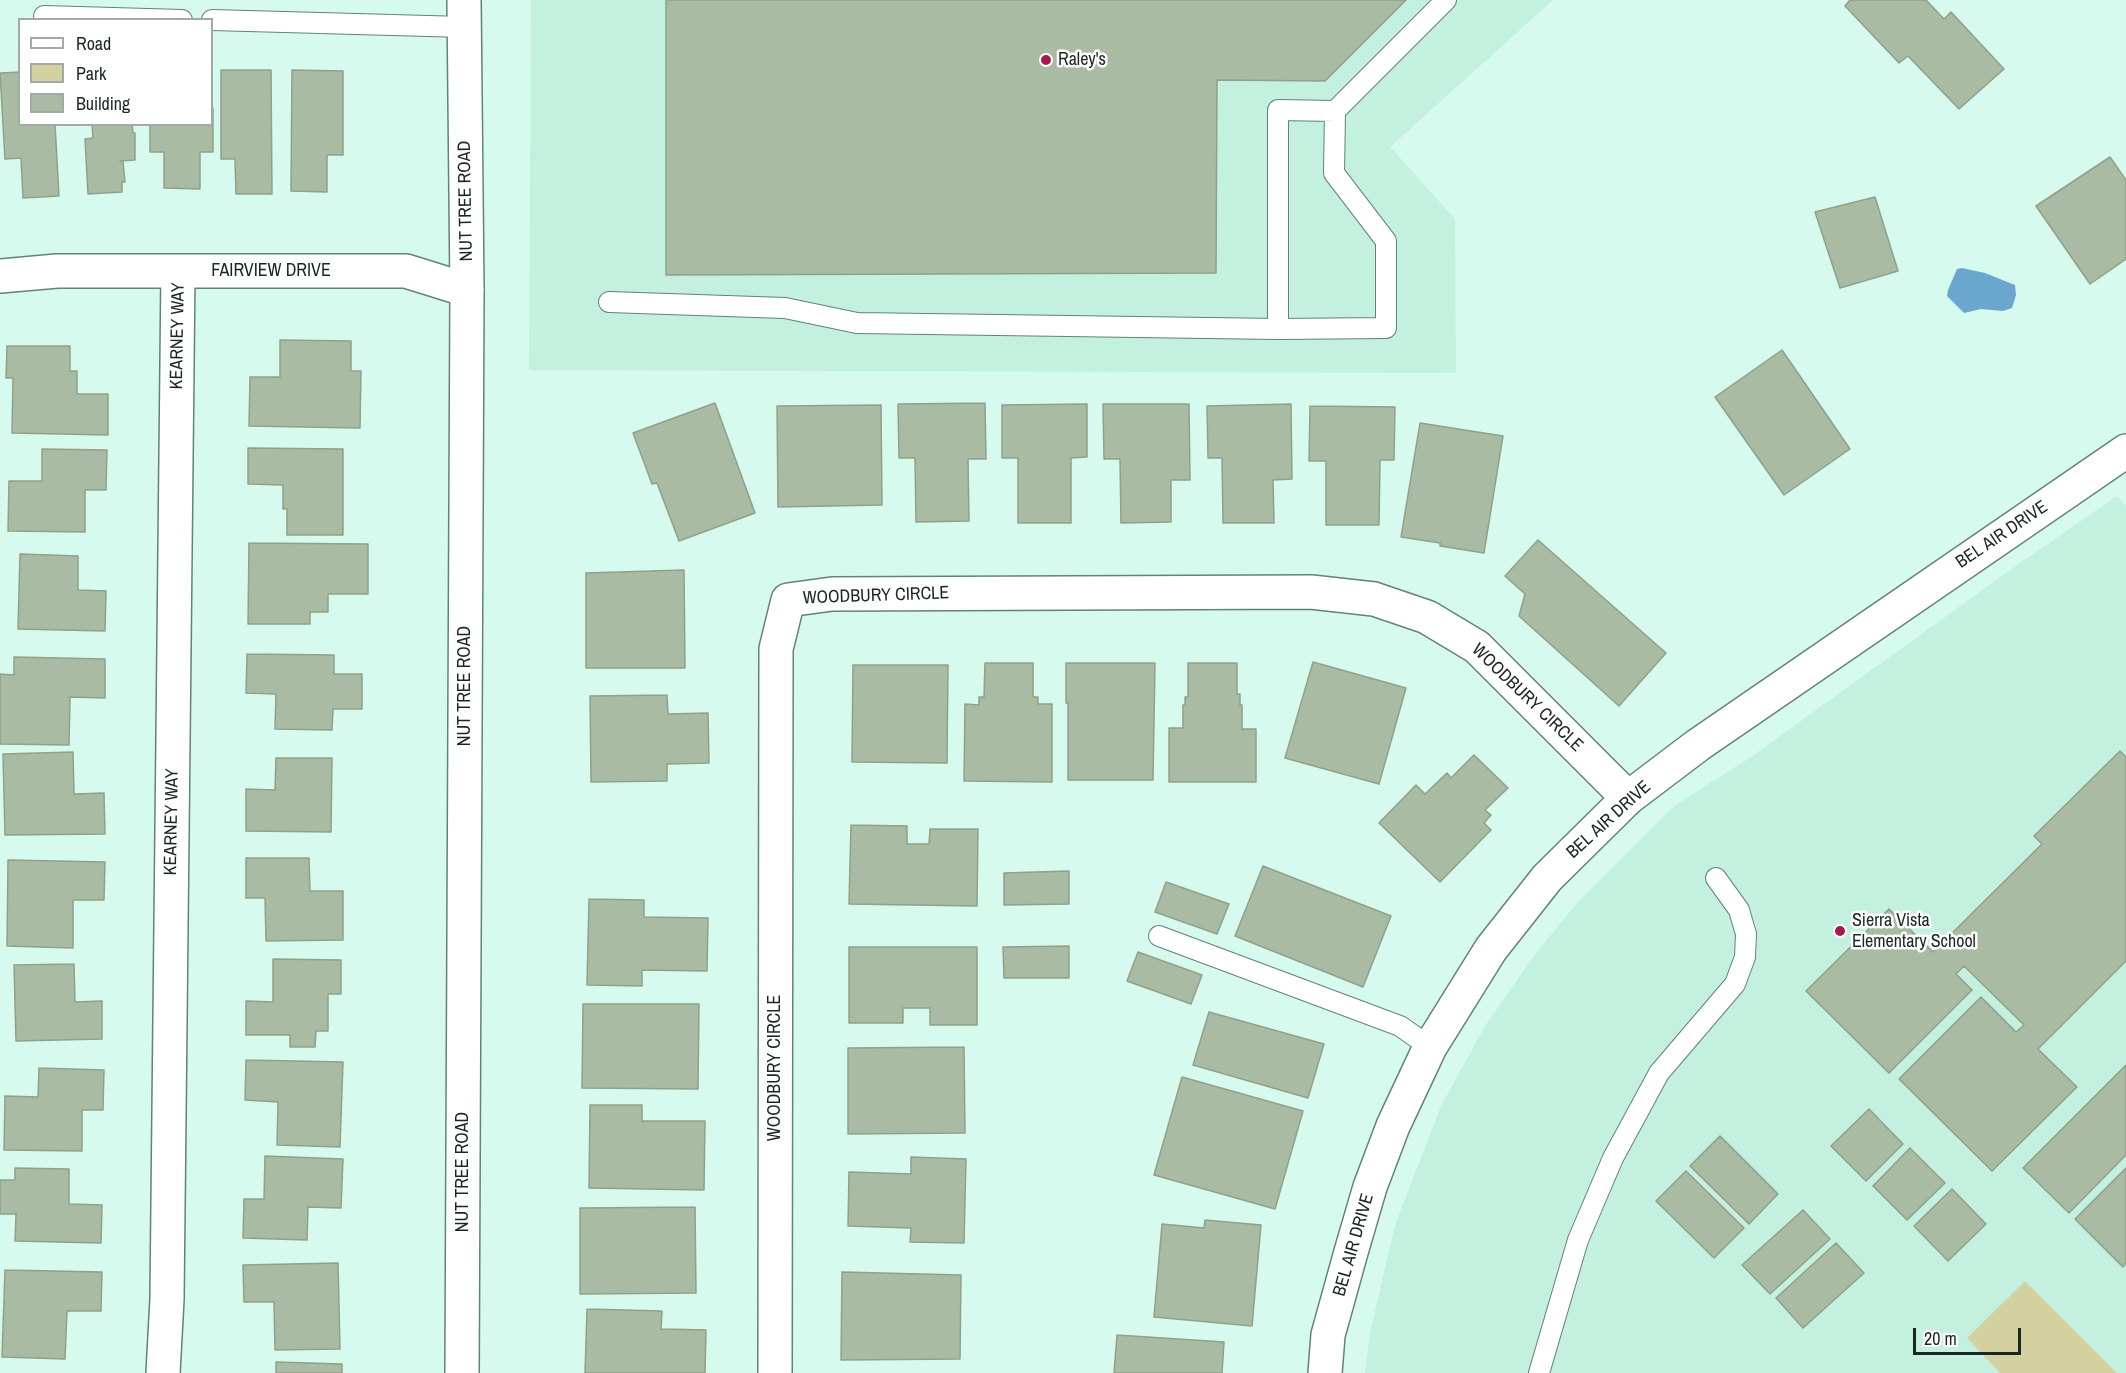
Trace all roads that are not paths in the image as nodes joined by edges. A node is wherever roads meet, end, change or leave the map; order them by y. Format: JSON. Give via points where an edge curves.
{"nodes":[{"id":1,"x":1446,"y":0,"type":"edge"},
{"id":2,"x":464,"y":14,"type":"edge"},
{"id":3,"x":44,"y":16,"type":"dead end"},
{"id":4,"x":113,"y":18,"type":"edge"},
{"id":5,"x":213,"y":20,"type":"edge"},
{"id":6,"x":1335,"y":111,"type":"junction"},
{"id":7,"x":178,"y":271,"type":"junction"},
{"id":8,"x":0,"y":276,"type":"edge"},
{"id":9,"x":467,"y":290,"type":"junction"},
{"id":10,"x":609,"y":302,"type":"dead end"},
{"id":11,"x":1278,"y":329,"type":"junction"},
{"id":12,"x":2126,"y":451,"type":"edge"},
{"id":13,"x":1628,"y":798,"type":"junction"},
{"id":14,"x":1716,"y":878,"type":"dead end"},
{"id":15,"x":1159,"y":936,"type":"dead end"},
{"id":16,"x":1430,"y":1047,"type":"junction"},
{"id":17,"x":163,"y":1373,"type":"edge"},
{"id":18,"x":462,"y":1373,"type":"edge"},
{"id":19,"x":775,"y":1373,"type":"edge"},
{"id":20,"x":1324,"y":1373,"type":"edge"},
{"id":21,"x":1539,"y":1373,"type":"edge"}],
"edges":[{"from":1,"to":6,"type":"lane"},
{"from":2,"to":5,"type":"lane"},
{"from":2,"to":9,"type":"street","name":"NUT TREE ROAD"},
{"from":3,"to":4,"type":"lane"},
{"from":6,"to":11,"type":"lane","via":[[1278,110]]},
{"from":6,"to":11,"type":"lane","via":[[1334,172],[1386,241],[1386,328]]},
{"from":7,"to":8,"type":"street","name":"FAIRVIEW DRIVE","via":[[57,271]]},
{"from":7,"to":9,"type":"street","name":"FAIRVIEW DRIVE","via":[[406,271]]},
{"from":7,"to":17,"type":"street","name":"KEARNEY WAY"},
{"from":9,"to":18,"type":"street","name":"NUT TREE ROAD"},
{"from":10,"to":11,"type":"lane","via":[[785,308],[857,323]]},
{"from":12,"to":13,"type":"street","name":"BEL AIR DRIVE","via":[[1698,745]]},
{"from":13,"to":16,"type":"street","name":"BEL AIR DRIVE","via":[[1548,878],[1491,949]]},
{"from":13,"to":19,"type":"street","name":"WOODBURY CIRCLE","via":[[1477,647],[1427,617],[1374,598],[1311,592],[832,594],[788,600],[776,649]]},
{"from":14,"to":21,"type":"lane","via":[[1739,910],[1746,934],[1745,957],[1735,984],[1659,1073],[1613,1158],[1578,1240]]},
{"from":15,"to":16,"type":"lane","via":[[1400,1026]]},
{"from":16,"to":20,"type":"street","name":"BEL AIR DRIVE","via":[[1393,1126],[1371,1187],[1328,1335]]}]}
